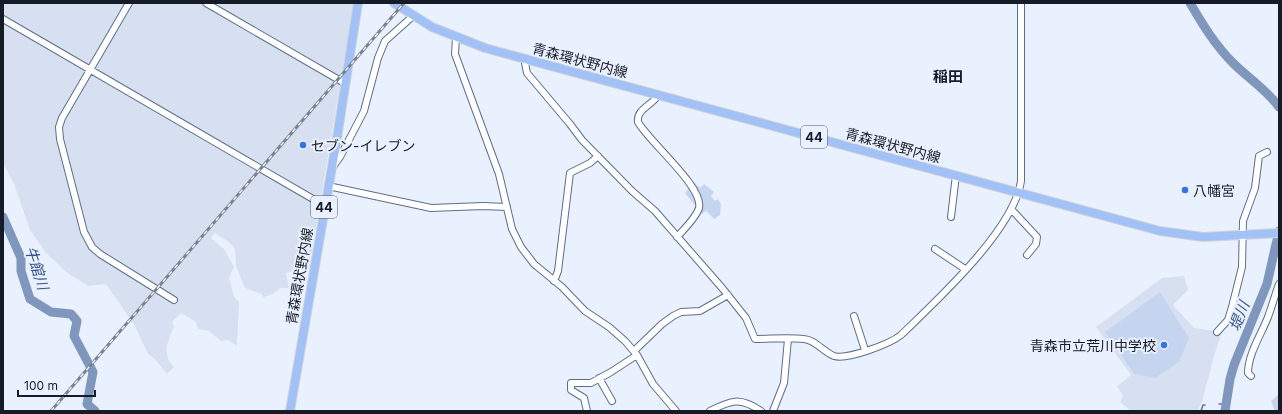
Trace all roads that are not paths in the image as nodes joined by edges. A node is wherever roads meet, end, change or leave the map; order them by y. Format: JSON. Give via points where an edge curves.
{"nodes":[{"id":1,"x":129,"y":3,"type":"edge"},
{"id":2,"x":206,"y":3,"type":"edge"},
{"id":3,"x":358,"y":3,"type":"edge"},
{"id":4,"x":394,"y":3,"type":"edge"},
{"id":5,"x":1021,"y":3,"type":"edge"},
{"id":6,"x":413,"y":16,"type":"junction"},
{"id":7,"x":3,"y":19,"type":"edge"},
{"id":8,"x":456,"y":38,"type":"junction"},
{"id":9,"x":524,"y":58,"type":"junction"},
{"id":10,"x":90,"y":70,"type":"junction"},
{"id":11,"x":346,"y":84,"type":"junction"},
{"id":12,"x":658,"y":95,"type":"junction"},
{"id":13,"x":1267,"y":152,"type":"dead end"},
{"id":14,"x":598,"y":156,"type":"junction"},
{"id":15,"x":331,"y":169,"type":"junction"},
{"id":16,"x":956,"y":175,"type":"junction"},
{"id":17,"x":328,"y":186,"type":"junction"},
{"id":18,"x":1018,"y":192,"type":"junction"},
{"id":19,"x":325,"y":206,"type":"junction"},
{"id":20,"x":507,"y":207,"type":"junction"},
{"id":21,"x":1011,"y":209,"type":"junction"},
{"id":22,"x":951,"y":217,"type":"dead end"},
{"id":23,"x":1279,"y":233,"type":"edge"},
{"id":24,"x":1247,"y":235,"type":"junction"},
{"id":25,"x":677,"y":237,"type":"junction"},
{"id":26,"x":935,"y":249,"type":"dead end"},
{"id":27,"x":1027,"y":255,"type":"dead end"},
{"id":28,"x":965,"y":269,"type":"junction"},
{"id":29,"x":554,"y":281,"type":"junction"},
{"id":30,"x":1279,"y":284,"type":"edge"},
{"id":31,"x":728,"y":295,"type":"junction"},
{"id":32,"x":174,"y":300,"type":"dead end"},
{"id":33,"x":854,"y":316,"type":"dead end"},
{"id":34,"x":1217,"y":332,"type":"dead end"},
{"id":35,"x":788,"y":339,"type":"junction"},
{"id":36,"x":865,"y":350,"type":"junction"},
{"id":37,"x":635,"y":353,"type":"junction"},
{"id":38,"x":1251,"y":376,"type":"dead end"},
{"id":39,"x":599,"y":378,"type":"junction"},
{"id":40,"x":612,"y":401,"type":"dead end"},
{"id":41,"x":290,"y":411,"type":"edge"},
{"id":42,"x":587,"y":411,"type":"edge"},
{"id":43,"x":676,"y":411,"type":"edge"},
{"id":44,"x":710,"y":411,"type":"edge"},
{"id":45,"x":761,"y":411,"type":"edge"},
{"id":46,"x":773,"y":411,"type":"edge"}],
"edges":[{"from":1,"to":10,"type":"street"},
{"from":2,"to":11,"type":"street"},
{"from":3,"to":11,"type":"main road","name":"青森環状野内線","number":"44"},
{"from":4,"to":6,"type":"main road","name":"青森環状野内線","number":"44"},
{"from":5,"to":18,"type":"street","via":[[1021,181]]},
{"from":6,"to":8,"type":"main road","name":"青森環状野内線","number":"44"},
{"from":6,"to":15,"type":"street","via":[[385,41],[364,111]]},
{"from":7,"to":10,"type":"street"},
{"from":8,"to":9,"type":"main road","name":"青森環状野内線","number":"44"},
{"from":8,"to":20,"type":"street","via":[[455,54],[499,174]]},
{"from":9,"to":12,"type":"main road","name":"青森環状野内線","number":"44"},
{"from":9,"to":14,"type":"street","via":[[527,73]]},
{"from":10,"to":19,"type":"street"},
{"from":10,"to":32,"type":"street","via":[[59,127],[84,232],[92,247],[100,254]]},
{"from":11,"to":15,"type":"main road","name":"青森環状野内線","number":"44"},
{"from":12,"to":16,"type":"main road","name":"青森環状野内線","number":"44"},
{"from":12,"to":25,"type":"street","via":[[641,111],[637,118],[638,122],[692,184],[699,204],[698,211]]},
{"from":13,"to":24,"type":"street","via":[[1259,156],[1255,188],[1243,221]]},
{"from":14,"to":25,"type":"street","via":[[655,211]]},
{"from":14,"to":29,"type":"street","via":[[570,173],[558,271]]},
{"from":15,"to":17,"type":"main road","name":"青森環状野内線","number":"44"},
{"from":16,"to":18,"type":"main road","name":"青森環状野内線","number":"44"},
{"from":16,"to":22,"type":"street"},
{"from":17,"to":19,"type":"main road","name":"青森環状野内線","number":"44"},
{"from":17,"to":20,"type":"street","via":[[431,208]]},
{"from":18,"to":21,"type":"street"},
{"from":18,"to":24,"type":"main road","name":"青森環状野内線","number":"44","via":[[1173,234],[1203,237]]},
{"from":19,"to":41,"type":"main road","name":"青森環状野内線","number":"44"},
{"from":20,"to":29,"type":"street","via":[[512,229],[525,254]]},
{"from":21,"to":27,"type":"street","via":[[1037,237],[1036,244]]},
{"from":21,"to":28,"type":"street","via":[[993,237]]},
{"from":23,"to":24,"type":"main road","name":"青森環状野内線","number":"44"},
{"from":24,"to":34,"type":"street","via":[[1232,308],[1228,320]]},
{"from":25,"to":31,"type":"street"},
{"from":26,"to":28,"type":"street"},
{"from":28,"to":36,"type":"street","via":[[897,338]]},
{"from":29,"to":37,"type":"street","via":[[585,310],[609,327]]},
{"from":30,"to":38,"type":"street","via":[[1248,368]]},
{"from":31,"to":35,"type":"street","via":[[746,318],[755,339]]},
{"from":31,"to":37,"type":"street","via":[[700,311],[681,312],[673,316]]},
{"from":33,"to":36,"type":"street"},
{"from":35,"to":36,"type":"street","via":[[810,340],[828,353],[840,357]]},
{"from":35,"to":46,"type":"street","via":[[784,383]]},
{"from":37,"to":39,"type":"street"},
{"from":37,"to":43,"type":"street","via":[[653,384]]},
{"from":39,"to":40,"type":"street"},
{"from":39,"to":42,"type":"street","via":[[591,383],[570,384],[570,390],[584,398]]},
{"from":44,"to":45,"type":"street","via":[[728,403],[741,401]]}]}
